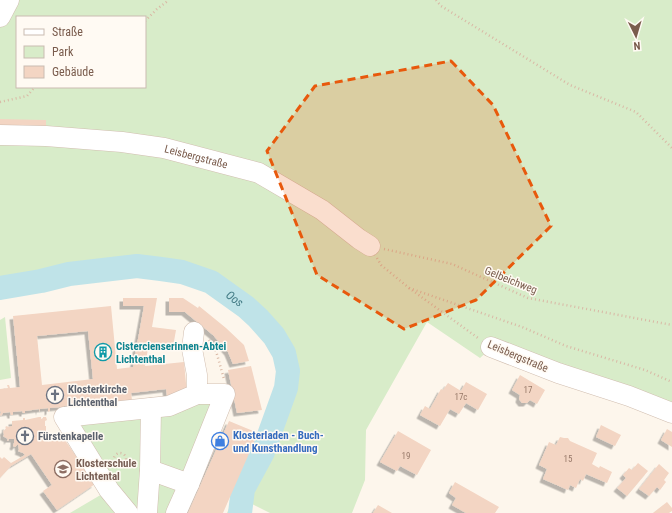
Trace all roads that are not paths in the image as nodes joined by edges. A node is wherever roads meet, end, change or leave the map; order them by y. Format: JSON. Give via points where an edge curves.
{"nodes":[{"id":1,"x":9,"y":0,"type":"edge"},
{"id":2,"x":0,"y":17,"type":"edge"},
{"id":3,"x":0,"y":135,"type":"edge"},
{"id":4,"x":370,"y":246,"type":"road end"},
{"id":5,"x":194,"y":332,"type":"road end"},
{"id":6,"x":491,"y":347,"type":"road end"},
{"id":7,"x":198,"y":394,"type":"junction"},
{"id":8,"x":151,"y":408,"type":"junction"},
{"id":9,"x":672,"y":413,"type":"edge"},
{"id":10,"x":150,"y":470,"type":"junction"},
{"id":11,"x":189,"y":484,"type":"junction"},
{"id":12,"x":128,"y":513,"type":"edge"},
{"id":13,"x":146,"y":513,"type":"edge"},
{"id":14,"x":176,"y":513,"type":"edge"}],
"edges":[{"from":1,"to":2,"type":"street"},
{"from":3,"to":4,"type":"street","name":"Leisbergstraße","via":[[122,142],[164,148],[259,173],[322,210]]},
{"from":5,"to":7,"type":"street","via":[[192,349]]},
{"from":6,"to":9,"type":"street","name":"Leisbergstraße"},
{"from":7,"to":8,"type":"street","via":[[169,406]]},
{"from":7,"to":11,"type":"street","via":[[226,394]]},
{"from":8,"to":10,"type":"street"},
{"from":8,"to":12,"type":"street","via":[[64,417],[109,490]]},
{"from":10,"to":11,"type":"street"},
{"from":10,"to":13,"type":"street"},
{"from":11,"to":14,"type":"street"}]}
